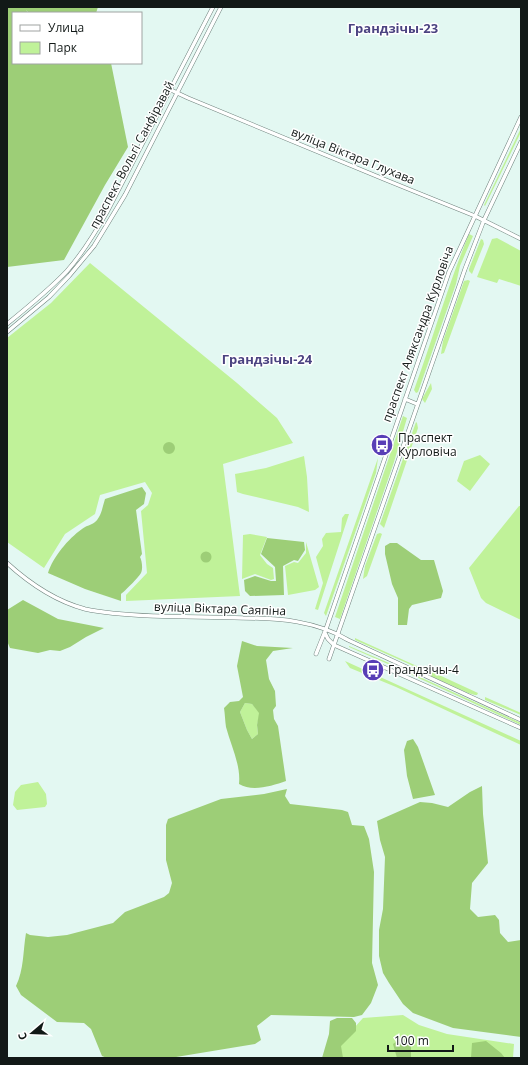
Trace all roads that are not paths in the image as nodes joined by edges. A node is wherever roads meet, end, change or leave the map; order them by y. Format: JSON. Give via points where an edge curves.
{"nodes":[{"id":1,"x":213,"y":7,"type":"edge"},
{"id":2,"x":221,"y":7,"type":"edge"},
{"id":3,"x":171,"y":90,"type":"junction"},
{"id":4,"x":178,"y":93,"type":"junction"},
{"id":5,"x":521,"y":117,"type":"edge"},
{"id":6,"x":521,"y":142,"type":"edge"},
{"id":7,"x":475,"y":216,"type":"junction"},
{"id":8,"x":484,"y":220,"type":"junction"},
{"id":9,"x":521,"y":239,"type":"edge"},
{"id":10,"x":68,"y":270,"type":"junction"},
{"id":11,"x":68,"y":276,"type":"junction"},
{"id":12,"x":7,"y":324,"type":"edge"},
{"id":13,"x":7,"y":332,"type":"edge"},
{"id":14,"x":405,"y":399,"type":"junction"},
{"id":15,"x":417,"y":404,"type":"junction"},
{"id":16,"x":7,"y":563,"type":"edge"},
{"id":17,"x":325,"y":631,"type":"junction"},
{"id":18,"x":338,"y":634,"type":"junction"},
{"id":19,"x":334,"y":645,"type":"junction"},
{"id":20,"x":316,"y":654,"type":"dead end"},
{"id":21,"x":329,"y":659,"type":"dead end"},
{"id":22,"x":521,"y":720,"type":"edge"},
{"id":23,"x":521,"y":728,"type":"edge"}],
"edges":[{"from":1,"to":3,"type":"street","name":"праспект Вольгі Санфіравай"},
{"from":2,"to":4,"type":"street","name":"праспект Вольгі Санфіравай"},
{"from":3,"to":4,"type":"street","name":"вуліца Віктара Глухава"},
{"from":3,"to":10,"type":"street","name":"праспект Вольгі Санфіравай","via":[[90,242]]},
{"from":4,"to":7,"type":"street","name":"вуліца Віктара Глухава"},
{"from":4,"to":11,"type":"street","name":"праспект Вольгі Санфіравай","via":[[111,218],[94,246]]},
{"from":5,"to":7,"type":"street","name":"праспект Аляксандра Курловіча"},
{"from":6,"to":8,"type":"street","name":"праспект Аляксандра Курловіча"},
{"from":7,"to":8,"type":"street","name":"вуліца Віктара Глухава"},
{"from":7,"to":14,"type":"street","name":"праспект Аляксандра Курловіча","via":[[449,272]]},
{"from":8,"to":9,"type":"street","name":"вуліца Віктара Глухава"},
{"from":8,"to":15,"type":"street","name":"праспект Аляксандра Курловіча"},
{"from":10,"to":11,"type":"street","via":[[64,276]]},
{"from":10,"to":12,"type":"street","name":"праспект Вольгі Санфіравай","via":[[42,296]]},
{"from":11,"to":13,"type":"street","name":"праспект Вольгі Санфіравай"},
{"from":14,"to":15,"type":"street"},
{"from":14,"to":17,"type":"street","name":"праспект Аляксандра Курловіча"},
{"from":15,"to":18,"type":"street","name":"праспект Аляксандра Курловіча"},
{"from":16,"to":17,"type":"street","name":"вуліца Віктара Саяпіна","via":[[40,589],[84,609],[138,615],[264,618]]},
{"from":17,"to":18,"type":"street","name":"вуліца Віктара Саяпіна"},
{"from":17,"to":19,"type":"street"},
{"from":17,"to":20,"type":"street","name":"праспект Аляксандра Курловіча"},
{"from":18,"to":19,"type":"street","name":"праспект Аляксандра Курловіча"},
{"from":18,"to":22,"type":"street","name":"вуліца Віктара Саяпіна"},
{"from":19,"to":21,"type":"street","name":"праспект Аляксандра Курловіча"},
{"from":19,"to":23,"type":"street"}]}
